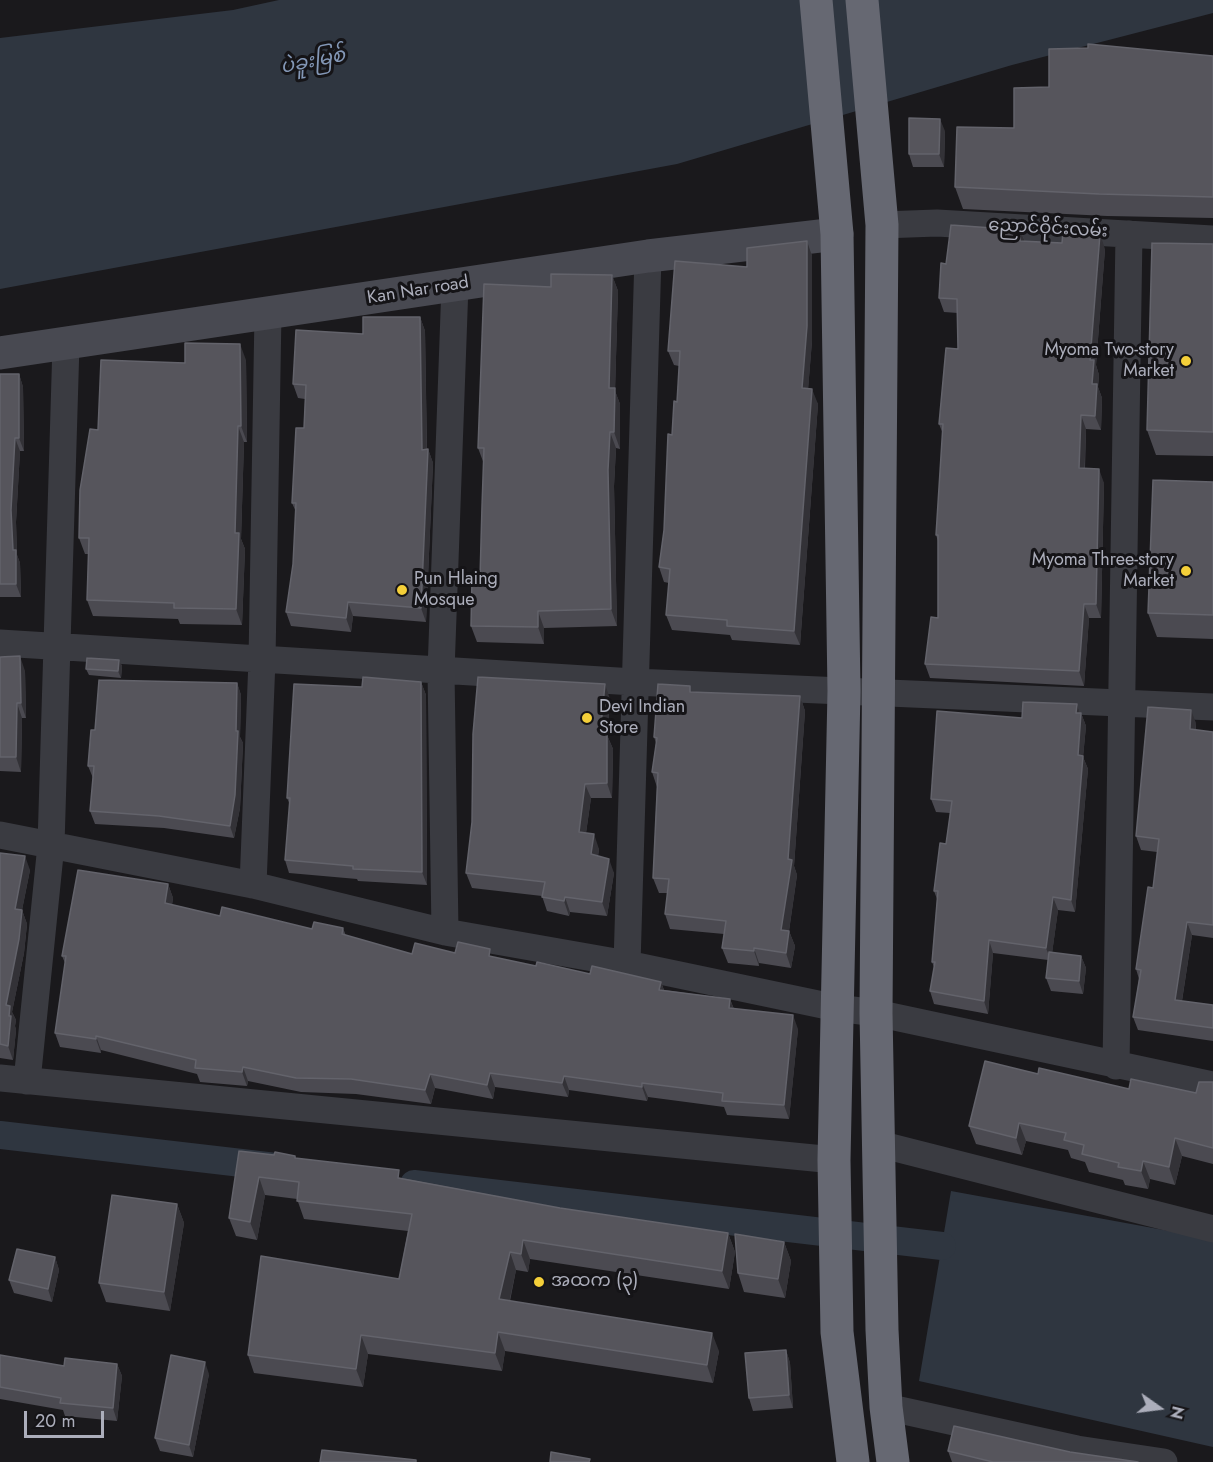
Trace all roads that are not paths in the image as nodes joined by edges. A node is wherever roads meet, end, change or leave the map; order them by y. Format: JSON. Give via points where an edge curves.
{"nodes":[{"id":1,"x":816,"y":0,"type":"edge"},
{"id":2,"x":862,"y":0,"type":"edge"},
{"id":3,"x":881,"y":212,"type":"junction"},
{"id":4,"x":837,"y":234,"type":"junction"},
{"id":5,"x":1129,"y":234,"type":"junction"},
{"id":6,"x":1213,"y":240,"type":"edge"},
{"id":7,"x":648,"y":256,"type":"junction"},
{"id":8,"x":455,"y":285,"type":"junction"},
{"id":9,"x":268,"y":313,"type":"junction"},
{"id":10,"x":66,"y":344,"type":"junction"},
{"id":11,"x":0,"y":353,"type":"edge"},
{"id":12,"x":0,"y":643,"type":"edge"},
{"id":13,"x":56,"y":647,"type":"junction"},
{"id":14,"x":262,"y":660,"type":"junction"},
{"id":15,"x":441,"y":671,"type":"junction"},
{"id":16,"x":634,"y":682,"type":"junction"},
{"id":17,"x":844,"y":691,"type":"junction"},
{"id":18,"x":880,"y":694,"type":"junction"},
{"id":19,"x":1121,"y":703,"type":"junction"},
{"id":20,"x":1213,"y":707,"type":"edge"},
{"id":21,"x":0,"y":835,"type":"edge"},
{"id":22,"x":51,"y":845,"type":"junction"},
{"id":23,"x":253,"y":885,"type":"junction"},
{"id":24,"x":445,"y":932,"type":"junction"},
{"id":25,"x":627,"y":964,"type":"junction"},
{"id":26,"x":837,"y":1008,"type":"junction"},
{"id":27,"x":876,"y":1013,"type":"junction"},
{"id":28,"x":1116,"y":1066,"type":"junction"},
{"id":29,"x":0,"y":1078,"type":"edge"},
{"id":30,"x":27,"y":1081,"type":"junction"},
{"id":31,"x":1213,"y":1085,"type":"edge"},
{"id":32,"x":879,"y":1152,"type":"junction"},
{"id":33,"x":834,"y":1160,"type":"junction"},
{"id":34,"x":1213,"y":1229,"type":"edge"},
{"id":35,"x":886,"y":1407,"type":"junction"},
{"id":36,"x":853,"y":1462,"type":"edge"},
{"id":37,"x":893,"y":1462,"type":"edge"},
{"id":38,"x":1164,"y":1462,"type":"edge"}],
"edges":[{"from":1,"to":4,"type":"highway"},
{"from":2,"to":3,"type":"highway"},
{"from":3,"to":5,"type":"street","name":"ညောင်ဝိုင်းလမ်း","via":[[937,222]]},
{"from":3,"to":18,"type":"highway"},
{"from":4,"to":7,"type":"street","name":"Kan Nar road"},
{"from":4,"to":17,"type":"highway"},
{"from":5,"to":6,"type":"street","name":"ညောင်ဝိုင်းလမ်း"},
{"from":5,"to":19,"type":"street"},
{"from":7,"to":8,"type":"street","name":"Kan Nar road"},
{"from":7,"to":16,"type":"street"},
{"from":8,"to":9,"type":"street","name":"Kan Nar road"},
{"from":8,"to":15,"type":"street"},
{"from":9,"to":10,"type":"street","name":"Kan Nar road"},
{"from":9,"to":14,"type":"street"},
{"from":10,"to":11,"type":"street","name":"Kan Nar road"},
{"from":10,"to":13,"type":"street"},
{"from":12,"to":13,"type":"street"},
{"from":13,"to":14,"type":"street"},
{"from":13,"to":22,"type":"street"},
{"from":14,"to":15,"type":"street"},
{"from":14,"to":23,"type":"street"},
{"from":15,"to":16,"type":"street"},
{"from":15,"to":24,"type":"street"},
{"from":16,"to":17,"type":"street"},
{"from":16,"to":25,"type":"street"},
{"from":17,"to":18,"type":"street"},
{"from":17,"to":26,"type":"highway"},
{"from":18,"to":19,"type":"street"},
{"from":18,"to":27,"type":"highway"},
{"from":19,"to":20,"type":"street"},
{"from":19,"to":28,"type":"street"},
{"from":21,"to":22,"type":"street"},
{"from":22,"to":23,"type":"street"},
{"from":22,"to":30,"type":"street"},
{"from":23,"to":24,"type":"street"},
{"from":24,"to":25,"type":"street"},
{"from":25,"to":26,"type":"street"},
{"from":26,"to":27,"type":"street"},
{"from":26,"to":33,"type":"highway"},
{"from":27,"to":28,"type":"street"},
{"from":27,"to":32,"type":"highway"},
{"from":28,"to":31,"type":"street"},
{"from":29,"to":30,"type":"street"},
{"from":30,"to":33,"type":"street"},
{"from":32,"to":34,"type":"street"},
{"from":32,"to":35,"type":"highway"},
{"from":33,"to":36,"type":"highway","via":[[837,1332]]},
{"from":35,"to":37,"type":"highway"},
{"from":35,"to":38,"type":"street","via":[[1077,1449]]}]}
